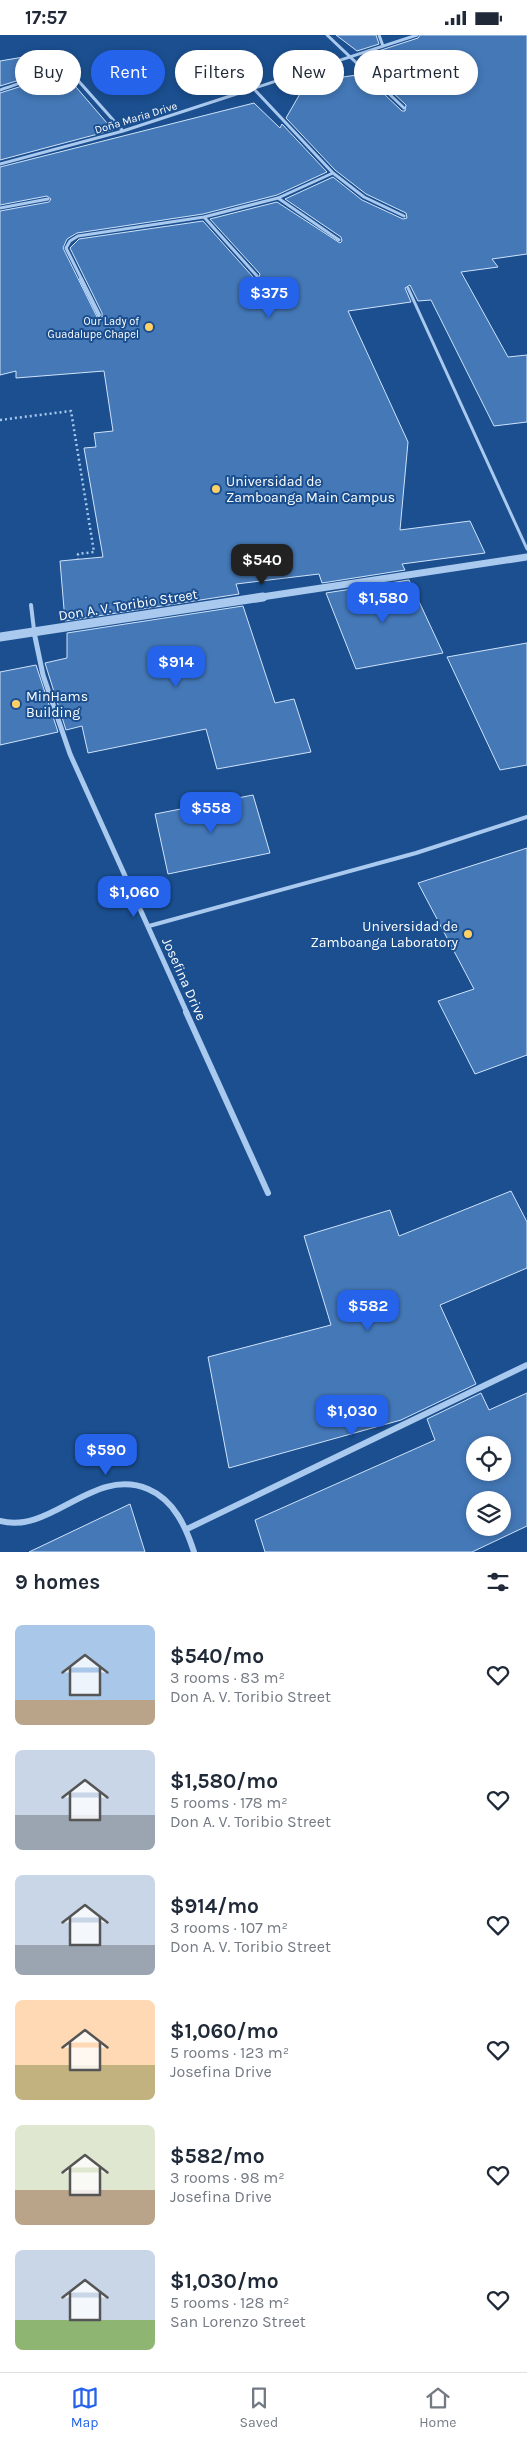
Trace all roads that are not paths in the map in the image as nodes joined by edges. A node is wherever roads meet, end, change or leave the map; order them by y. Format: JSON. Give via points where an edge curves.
{"nodes":[{"id":1,"x":328,"y":35,"type":"edge"},
{"id":2,"x":379,"y":35,"type":"edge"},
{"id":3,"x":417,"y":35,"type":"edge"},
{"id":4,"x":383,"y":46,"type":"junction"},
{"id":5,"x":348,"y":57,"type":"junction"},
{"id":6,"x":263,"y":86,"type":"edge"},
{"id":7,"x":0,"y":90,"type":"edge"},
{"id":8,"x":235,"y":95,"type":"edge"},
{"id":9,"x":260,"y":95,"type":"edge"},
{"id":10,"x":404,"y":109,"type":"dead end"},
{"id":11,"x":123,"y":131,"type":"junction"},
{"id":12,"x":0,"y":164,"type":"edge"},
{"id":13,"x":333,"y":173,"type":"junction"},
{"id":14,"x":48,"y":199,"type":"dead end"},
{"id":15,"x":278,"y":199,"type":"junction"},
{"id":16,"x":0,"y":208,"type":"edge"},
{"id":17,"x":404,"y":216,"type":"dead end"},
{"id":18,"x":204,"y":217,"type":"junction"},
{"id":19,"x":339,"y":240,"type":"dead end"},
{"id":20,"x":257,"y":276,"type":"dead end"},
{"id":21,"x":408,"y":288,"type":"dead end"},
{"id":22,"x":99,"y":315,"type":"dead end"},
{"id":23,"x":527,"y":549,"type":"edge"},
{"id":24,"x":527,"y":557,"type":"edge"},
{"id":25,"x":31,"y":605,"type":"dead end"},
{"id":26,"x":34,"y":632,"type":"junction"},
{"id":27,"x":0,"y":637,"type":"edge"},
{"id":28,"x":527,"y":817,"type":"edge"},
{"id":29,"x":148,"y":926,"type":"junction"},
{"id":30,"x":268,"y":1193,"type":"dead end"},
{"id":31,"x":527,"y":1365,"type":"edge"},
{"id":32,"x":0,"y":1521,"type":"edge"},
{"id":33,"x":187,"y":1529,"type":"junction"},
{"id":34,"x":194,"y":1552,"type":"edge"}],
"edges":[{"from":1,"to":5,"type":"street"},
{"from":2,"to":4,"type":"street"},
{"from":3,"to":4,"type":"street","name":"Doña Maria Drive"},
{"from":4,"to":5,"type":"street","name":"Doña Maria Drive"},
{"from":5,"to":6,"type":"street","name":"Doña Maria Drive"},
{"from":5,"to":10,"type":"street"},
{"from":7,"to":11,"type":"street","via":[[56,74],[67,74],[75,77]]},
{"from":8,"to":11,"type":"street","name":"Doña Maria Drive"},
{"from":9,"to":13,"type":"street"},
{"from":11,"to":12,"type":"street","name":"Doña Maria Drive"},
{"from":13,"to":15,"type":"street"},
{"from":13,"to":17,"type":"street","via":[[364,197]]},
{"from":14,"to":16,"type":"street"},
{"from":15,"to":18,"type":"street"},
{"from":15,"to":19,"type":"street"},
{"from":18,"to":20,"type":"street"},
{"from":18,"to":22,"type":"street","via":[[78,236],[70,241],[66,248]]},
{"from":21,"to":23,"type":"lane"},
{"from":24,"to":26,"type":"street","name":"Don A. V. Toribio Street"},
{"from":25,"to":26,"type":"lane"},
{"from":26,"to":27,"type":"street","name":"Don A. V. Toribio Street"},
{"from":26,"to":29,"type":"street","name":"Josefina Drive","via":[[43,675],[70,754]]},
{"from":28,"to":29,"type":"lane","via":[[416,853]]},
{"from":29,"to":30,"type":"street","name":"Josefina Drive"},
{"from":31,"to":33,"type":"street"},
{"from":32,"to":33,"type":"street","via":[[14,1524],[93,1491],[125,1483],[149,1488],[166,1499]]},
{"from":33,"to":34,"type":"street"}]}
